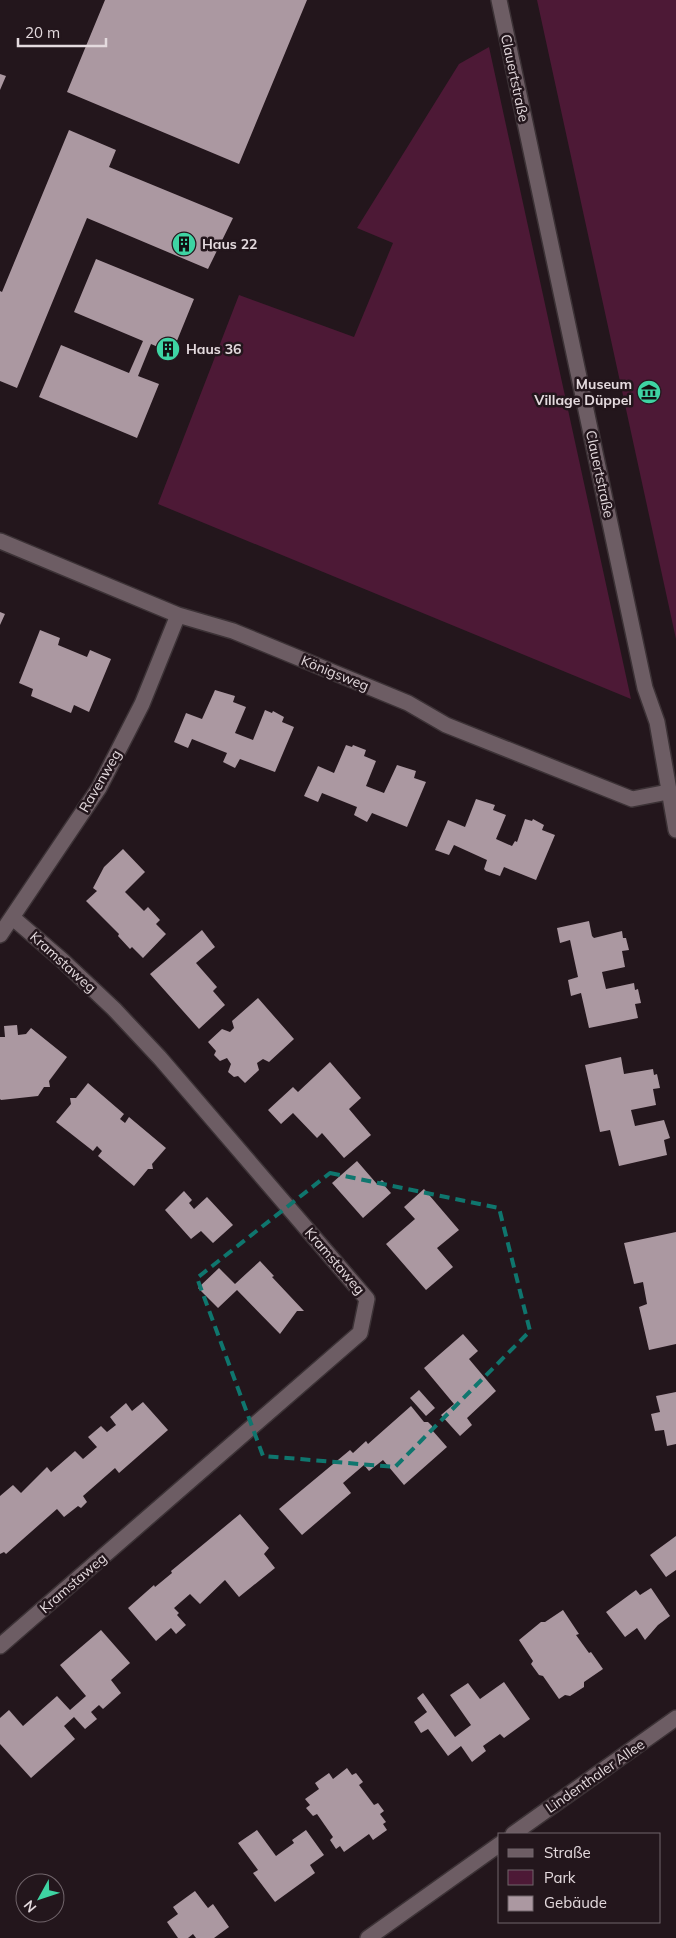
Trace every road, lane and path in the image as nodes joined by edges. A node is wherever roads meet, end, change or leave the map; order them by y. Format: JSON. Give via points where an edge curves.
{"nodes":[{"id":1,"x":499,"y":0,"type":"edge"},
{"id":2,"x":0,"y":541,"type":"edge"},
{"id":3,"x":178,"y":615,"type":"junction"},
{"id":4,"x":676,"y":766,"type":"edge"},
{"id":5,"x":668,"y":792,"type":"junction"},
{"id":6,"x":676,"y":830,"type":"edge"},
{"id":7,"x":13,"y":918,"type":"junction"},
{"id":8,"x":0,"y":935,"type":"edge"},
{"id":9,"x":0,"y":1646,"type":"edge"},
{"id":10,"x":676,"y":1718,"type":"edge"},
{"id":11,"x":514,"y":1833,"type":"edge"},
{"id":12,"x":498,"y":1845,"type":"edge"},
{"id":13,"x":368,"y":1938,"type":"edge"}],
"edges":[{"from":1,"to":5,"type":"street","name":"Clauertstraße","via":[[643,678],[657,722]]},
{"from":2,"to":3,"type":"street","name":"Königsweg"},
{"from":3,"to":5,"type":"street","name":"Königsweg","via":[[233,631],[408,703],[446,725],[632,799]]},
{"from":3,"to":7,"type":"street","name":"Ravenweg","via":[[142,704],[99,788]]},
{"from":4,"to":5,"type":"street"},
{"from":5,"to":6,"type":"street","name":"Clauertstraße"},
{"from":7,"to":8,"type":"street","name":"Ravenweg"},
{"from":7,"to":9,"type":"street","name":"Kramstaweg","via":[[69,966],[134,1030],[367,1300],[360,1333]]},
{"from":10,"to":11,"type":"street","name":"Lindenthaler Allee"},
{"from":12,"to":13,"type":"street"}]}
